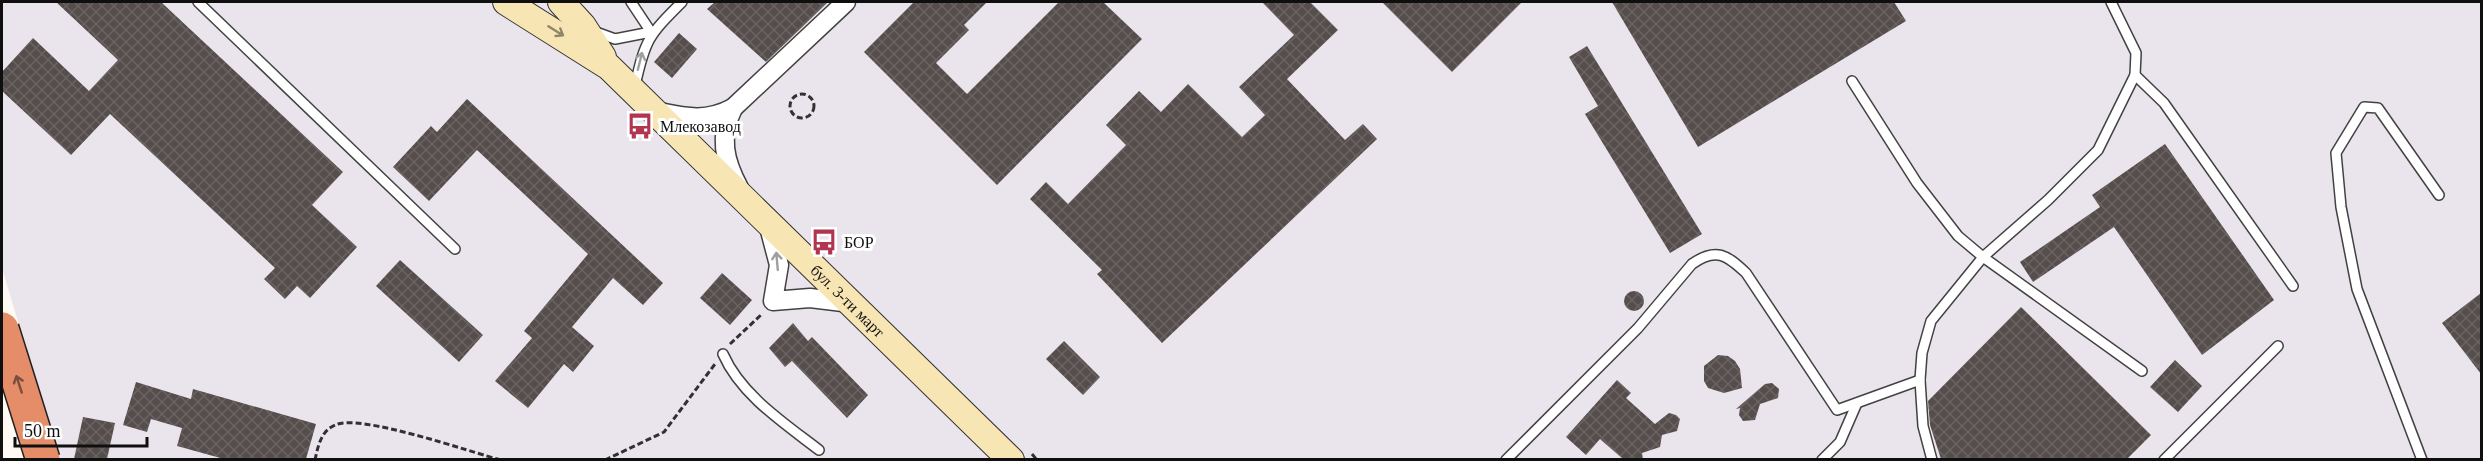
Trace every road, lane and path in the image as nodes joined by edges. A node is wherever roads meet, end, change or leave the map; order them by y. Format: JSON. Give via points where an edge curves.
{"nodes":[{"id":1,"x":198,"y":2,"type":"edge"},
{"id":2,"x":506,"y":2,"type":"edge"},
{"id":3,"x":561,"y":2,"type":"edge"},
{"id":4,"x":631,"y":2,"type":"edge"},
{"id":5,"x":682,"y":2,"type":"edge"},
{"id":6,"x":846,"y":2,"type":"edge"},
{"id":7,"x":2111,"y":2,"type":"edge"},
{"id":8,"x":583,"y":26,"type":"junction"},
{"id":9,"x":651,"y":32,"type":"junction"},
{"id":10,"x":609,"y":67,"type":"junction"},
{"id":11,"x":2135,"y":75,"type":"junction"},
{"id":12,"x":1852,"y":81,"type":"dead end"},
{"id":13,"x":633,"y":91,"type":"junction"},
{"id":14,"x":803,"y":94,"type":"joint"},
{"id":15,"x":733,"y":108,"type":"junction"},
{"id":16,"x":654,"y":111,"type":"junction"},
{"id":17,"x":2439,"y":195,"type":"dead end"},
{"id":18,"x":745,"y":200,"type":"junction"},
{"id":19,"x":768,"y":222,"type":"junction"},
{"id":20,"x":455,"y":249,"type":"dead end"},
{"id":21,"x":1983,"y":257,"type":"junction"},
{"id":22,"x":2293,"y":286,"type":"dead end"},
{"id":23,"x":773,"y":300,"type":"junction"},
{"id":24,"x":851,"y":303,"type":"junction"},
{"id":25,"x":2,"y":329,"type":"edge"},
{"id":26,"x":2278,"y":346,"type":"dead end"},
{"id":27,"x":723,"y":354,"type":"junction"},
{"id":28,"x":2142,"y":371,"type":"dead end"},
{"id":29,"x":1920,"y":380,"type":"junction"},
{"id":30,"x":1857,"y":404,"type":"junction"},
{"id":31,"x":819,"y":450,"type":"dead end"},
{"id":32,"x":43,"y":459,"type":"edge"},
{"id":33,"x":315,"y":459,"type":"edge"},
{"id":34,"x":501,"y":459,"type":"edge"},
{"id":35,"x":605,"y":459,"type":"edge"},
{"id":36,"x":1011,"y":459,"type":"edge"},
{"id":37,"x":1506,"y":459,"type":"edge"},
{"id":38,"x":1822,"y":459,"type":"edge"},
{"id":39,"x":1932,"y":459,"type":"edge"},
{"id":40,"x":2164,"y":459,"type":"edge"},
{"id":41,"x":2422,"y":459,"type":"edge"}],
"edges":[{"from":1,"to":20,"type":"lane"},
{"from":2,"to":10,"type":"main road","name":"бул. 3-ти март","one_way":true},
{"from":3,"to":8,"type":"main road","name":"бул. 3-ти март"},
{"from":4,"to":9,"type":"lane"},
{"from":5,"to":9,"type":"lane"},
{"from":6,"to":15,"type":"street"},
{"from":7,"to":11,"type":"lane","via":[[2136,53]]},
{"from":8,"to":9,"type":"lane","via":[[615,39]]},
{"from":8,"to":10,"type":"main road","name":"бул. 3-ти март"},
{"from":13,"to":9,"type":"lane","one_way":true},
{"from":10,"to":13,"type":"main road","name":"бул. 3-ти март"},
{"from":11,"to":21,"type":"lane","via":[[2098,150],[2049,200]]},
{"from":11,"to":22,"type":"lane","via":[[2164,103]]},
{"from":12,"to":21,"type":"lane","via":[[1917,183],[1959,236]]},
{"from":13,"to":16,"type":"main road","name":"бул. 3-ти март"},
{"from":14,"to":14,"type":"path","via":[[812,99],[814,108],[810,114],[799,117],[790,105],[794,97]]},
{"from":15,"to":16,"type":"street","via":[[708,119]]},
{"from":15,"to":18,"type":"street","via":[[723,141],[729,169]]},
{"from":16,"to":18,"type":"main road","name":"бул. 3-ти март"},
{"from":17,"to":41,"type":"lane","via":[[2378,108],[2364,108],[2336,153],[2341,207],[2358,289]]},
{"from":18,"to":19,"type":"main road","name":"бул. 3-ти март"},
{"from":23,"to":19,"type":"street","one_way":true,"via":[[779,265]]},
{"from":19,"to":24,"type":"main road","name":"бул. 3-ти март"},
{"from":21,"to":28,"type":"lane"},
{"from":21,"to":29,"type":"lane","via":[[1931,321],[1922,352]]},
{"from":23,"to":24,"type":"street","via":[[810,298]]},
{"from":23,"to":27,"type":"path"},
{"from":24,"to":36,"type":"main road","name":"бул. 3-ти март"},
{"from":32,"to":25,"type":"highway","one_way":true,"bridge":true},
{"from":26,"to":40,"type":"lane"},
{"from":27,"to":31,"type":"lane","via":[[730,372],[748,392]]},
{"from":27,"to":35,"type":"path","via":[[664,432]]},
{"from":29,"to":30,"type":"lane"},
{"from":29,"to":39,"type":"lane","via":[[1923,426]]},
{"from":30,"to":37,"type":"lane","via":[[1837,410],[1746,273],[1728,256],[1715,255],[1692,264],[1638,328]]},
{"from":30,"to":38,"type":"lane","via":[[1840,442]]},
{"from":33,"to":34,"type":"path","via":[[327,429],[345,422],[397,430]]}]}
